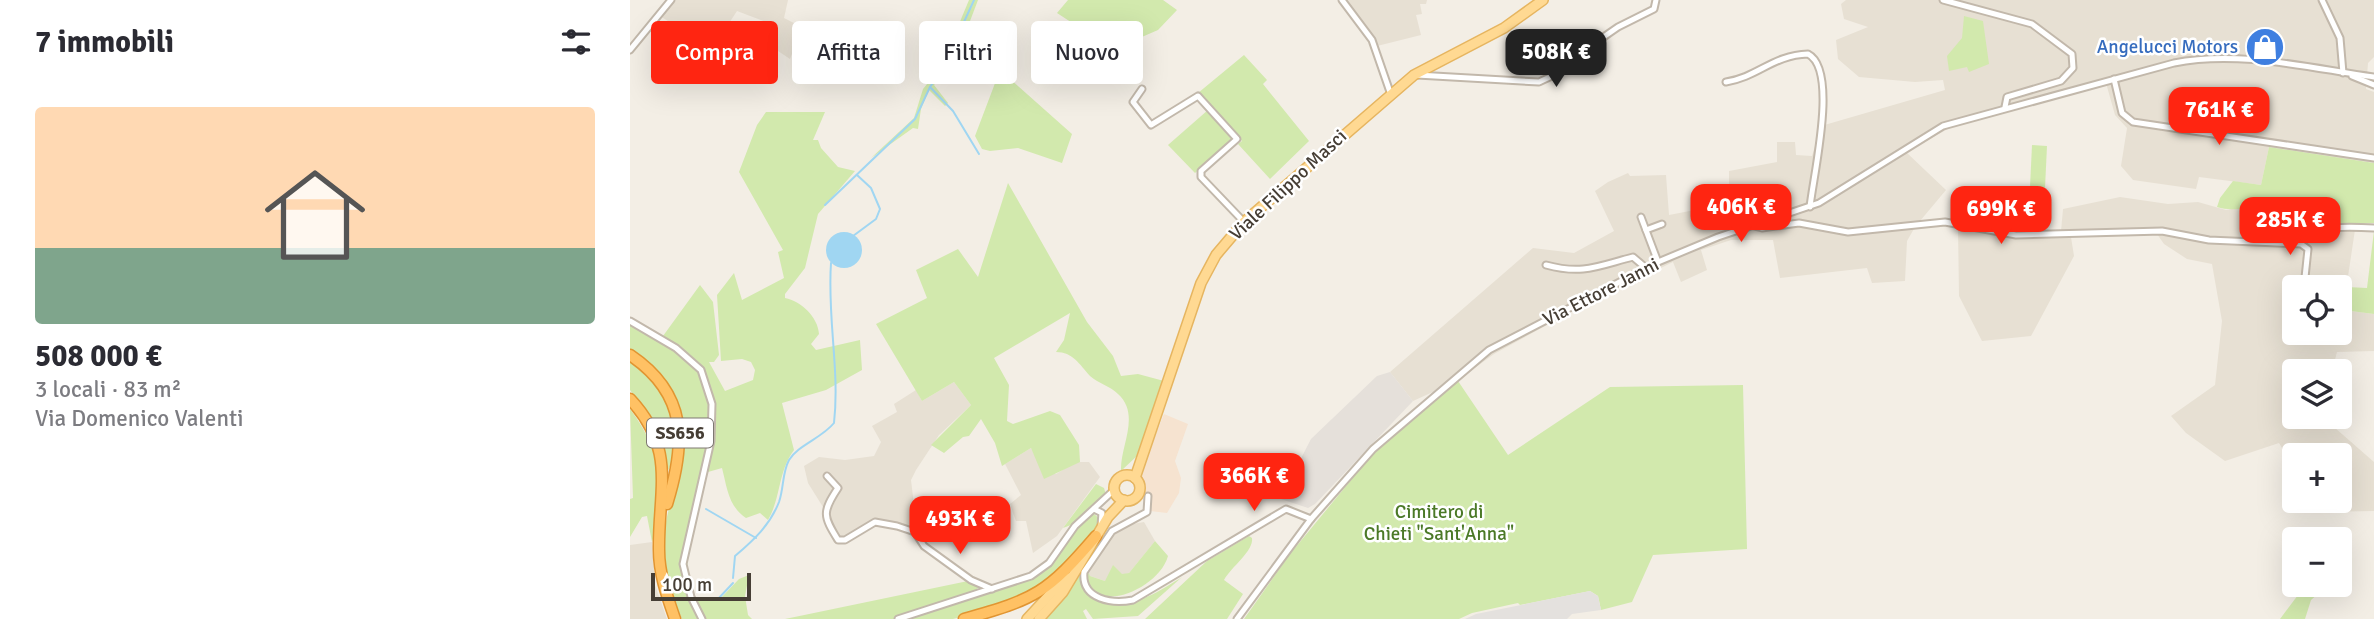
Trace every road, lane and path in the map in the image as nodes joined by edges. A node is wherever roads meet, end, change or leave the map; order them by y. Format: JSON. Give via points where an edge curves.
{"nodes":[{"id":1,"x":671,"y":0,"type":"edge"},
{"id":2,"x":1342,"y":0,"type":"edge"},
{"id":3,"x":1544,"y":0,"type":"edge"},
{"id":4,"x":1656,"y":0,"type":"edge"},
{"id":5,"x":1943,"y":0,"type":"edge"},
{"id":6,"x":2322,"y":0,"type":"edge"},
{"id":7,"x":630,"y":50,"type":"edge"},
{"id":8,"x":2343,"y":73,"type":"junction"},
{"id":9,"x":1413,"y":75,"type":"junction"},
{"id":10,"x":2374,"y":77,"type":"edge"},
{"id":11,"x":2113,"y":79,"type":"junction"},
{"id":12,"x":1726,"y":82,"type":"dead end"},
{"id":13,"x":2374,"y":85,"type":"edge"},
{"id":14,"x":1142,"y":89,"type":"dead end"},
{"id":15,"x":1391,"y":92,"type":"junction"},
{"id":16,"x":2005,"y":107,"type":"junction"},
{"id":17,"x":2374,"y":158,"type":"edge"},
{"id":18,"x":1810,"y":207,"type":"junction"},
{"id":19,"x":1641,"y":217,"type":"dead end"},
{"id":20,"x":1244,"y":222,"type":"junction"},
{"id":21,"x":1662,"y":224,"type":"dead end"},
{"id":22,"x":1754,"y":226,"type":"junction"},
{"id":23,"x":2374,"y":228,"type":"edge"},
{"id":24,"x":1646,"y":230,"type":"junction"},
{"id":25,"x":2259,"y":242,"type":"junction"},
{"id":26,"x":1658,"y":262,"type":"junction"},
{"id":27,"x":1546,"y":265,"type":"dead end"},
{"id":28,"x":1646,"y":268,"type":"junction"},
{"id":29,"x":2305,"y":275,"type":"edge"},
{"id":30,"x":630,"y":321,"type":"edge"},
{"id":31,"x":630,"y":355,"type":"edge"},
{"id":32,"x":630,"y":399,"type":"edge"},
{"id":33,"x":1140,"y":458,"type":"junction"},
{"id":34,"x":827,"y":476,"type":"dead end"},
{"id":35,"x":1125,"y":476,"type":"junction"},
{"id":36,"x":1135,"y":478,"type":"junction"},
{"id":37,"x":1115,"y":491,"type":"junction"},
{"id":38,"x":1148,"y":496,"type":"dead end"},
{"id":39,"x":1124,"y":500,"type":"junction"},
{"id":40,"x":1094,"y":509,"type":"junction"},
{"id":41,"x":1108,"y":517,"type":"junction"},
{"id":42,"x":1311,"y":519,"type":"junction"},
{"id":43,"x":660,"y":528,"type":"junction"},
{"id":44,"x":1098,"y":533,"type":"junction"},
{"id":45,"x":992,"y":589,"type":"junction"},
{"id":46,"x":675,"y":619,"type":"edge"},
{"id":47,"x":702,"y":619,"type":"edge"},
{"id":48,"x":898,"y":619,"type":"edge"},
{"id":49,"x":964,"y":619,"type":"edge"},
{"id":50,"x":1027,"y":619,"type":"edge"},
{"id":51,"x":1039,"y":619,"type":"edge"},
{"id":52,"x":1237,"y":619,"type":"edge"}],
"edges":[{"from":1,"to":7,"type":"street"},
{"from":2,"to":15,"type":"street","via":[[1372,40]]},
{"from":3,"to":9,"type":"main road","name":"Viale Filippo Masci","via":[[1504,28]]},
{"from":4,"to":9,"type":"street","via":[[1654,9],[1618,27],[1566,69],[1539,82]]},
{"from":5,"to":16,"type":"street","via":[[2032,24],[2071,54],[2073,68],[2066,79],[2007,97]]},
{"from":6,"to":8,"type":"street","via":[[2340,38]]},
{"from":8,"to":10,"type":"street"},
{"from":8,"to":11,"type":"street","name":"Via Ettore Janni","via":[[2212,58]]},
{"from":8,"to":13,"type":"street"},
{"from":9,"to":15,"type":"main road","name":"Viale Filippo Masci"},
{"from":11,"to":16,"type":"street","name":"Via Ettore Janni"},
{"from":11,"to":17,"type":"street","via":[[2122,113],[2133,122]]},
{"from":12,"to":18,"type":"street","via":[[1745,78],[1780,58],[1808,54],[1816,61],[1823,79],[1823,108]]},
{"from":14,"to":20,"type":"street","via":[[1133,102],[1151,125],[1198,96],[1237,139],[1201,171],[1201,177]]},
{"from":15,"to":20,"type":"main road","name":"Viale Filippo Masci"},
{"from":16,"to":18,"type":"street","name":"Via Ettore Janni","via":[[1942,125]]},
{"from":18,"to":22,"type":"street","name":"Via Ettore Janni"},
{"from":19,"to":24,"type":"street"},
{"from":20,"to":33,"type":"main road","name":"Viale Filippo Masci","via":[[1216,255],[1201,283]]},
{"from":21,"to":24,"type":"street"},
{"from":22,"to":25,"type":"street","via":[[1799,223],[1848,232],[1945,222],[2016,235],[2162,231],[2209,240]]},
{"from":22,"to":26,"type":"street","name":"Via Ettore Janni"},
{"from":23,"to":25,"type":"street","via":[[2329,226]]},
{"from":24,"to":26,"type":"street"},
{"from":25,"to":29,"type":"street","via":[[2301,244],[2308,249]]},
{"from":26,"to":28,"type":"street","name":"Via Ettore Janni"},
{"from":27,"to":28,"type":"street","via":[[1583,271],[1633,257]]},
{"from":28,"to":42,"type":"street","name":"Via Ettore Janni","via":[[1489,350],[1373,449]]},
{"from":30,"to":47,"type":"street","via":[[676,348],[701,370],[712,404],[711,441],[683,564]]},
{"from":31,"to":43,"type":"highway","number":"SS656","via":[[665,386],[679,422],[678,457]]},
{"from":32,"to":43,"type":"highway","number":"SS656","via":[[650,430],[662,466]]},
{"from":33,"to":35,"type":"main road","name":"Viale Filippo Masci"},
{"from":33,"to":36,"type":"main road","name":"Viale Filippo Masci"},
{"from":34,"to":45,"type":"street","via":[[838,488],[825,515],[838,540],[875,522],[915,532],[924,546],[971,580]]},
{"from":35,"to":36,"type":"main road"},
{"from":35,"to":37,"type":"main road","via":[[1116,481]]},
{"from":36,"to":39,"type":"main road","via":[[1138,495]]},
{"from":37,"to":39,"type":"main road"},
{"from":37,"to":40,"type":"street"},
{"from":37,"to":41,"type":"main road"},
{"from":38,"to":42,"type":"street","via":[[1147,512],[1112,531],[1086,567],[1083,577],[1091,591],[1106,602],[1133,600],[1286,509]]},
{"from":39,"to":41,"type":"main road"},
{"from":40,"to":44,"type":"street","via":[[1102,513]]},
{"from":40,"to":45,"type":"street","via":[[1066,536],[1049,563],[1031,576]]},
{"from":41,"to":44,"type":"main road"},
{"from":42,"to":52,"type":"street","name":"Via Ettore Janni"},
{"from":43,"to":46,"type":"highway","number":"SS656","via":[[659,564]]},
{"from":44,"to":49,"type":"highway","via":[[1043,591],[1014,605]]},
{"from":44,"to":50,"type":"main road","via":[[1057,589]]},
{"from":44,"to":51,"type":"main road","via":[[1063,592]]},
{"from":45,"to":48,"type":"street"}]}
